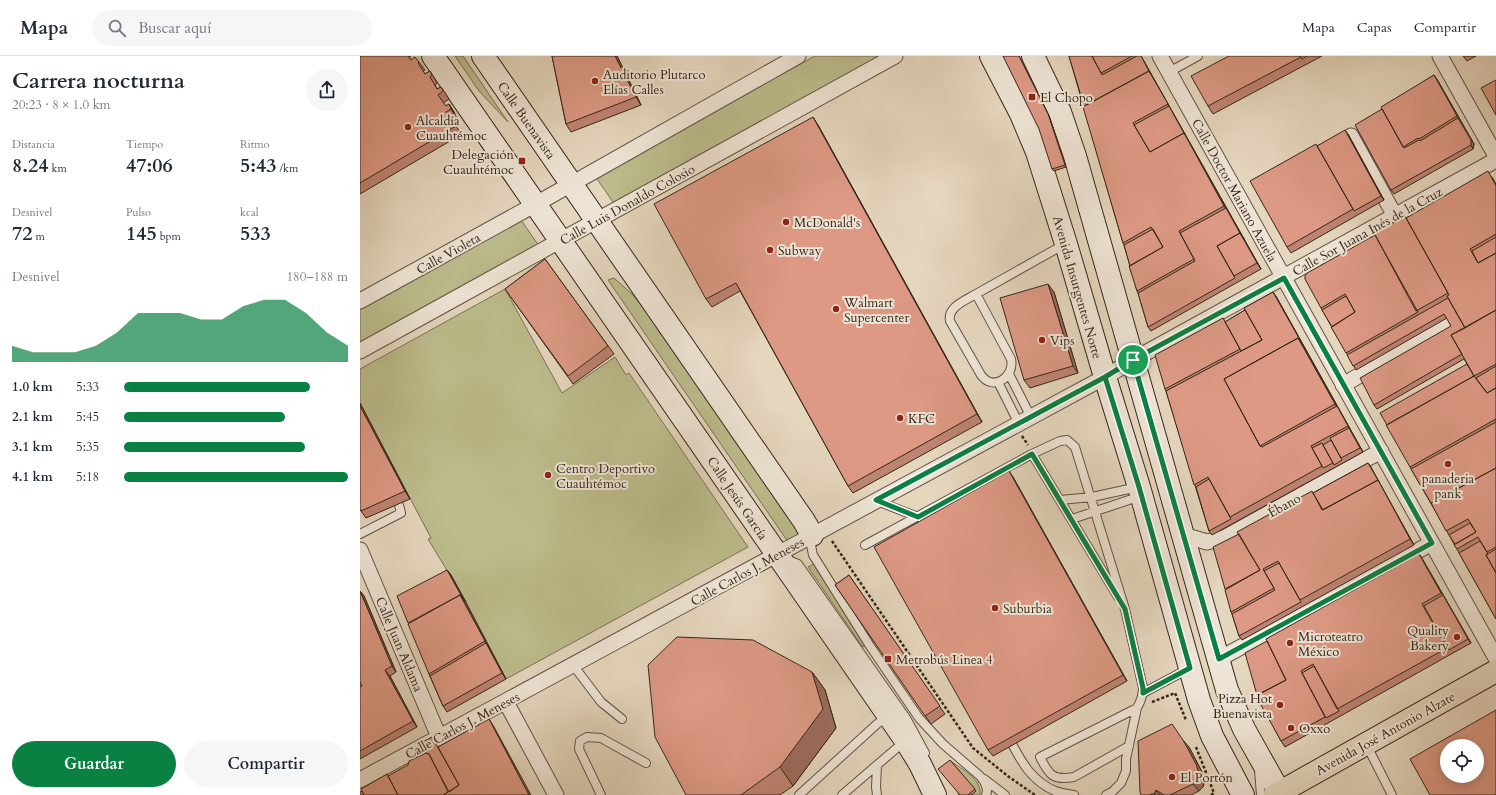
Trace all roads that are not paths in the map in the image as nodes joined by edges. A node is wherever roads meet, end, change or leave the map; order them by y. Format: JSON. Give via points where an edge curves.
{"nodes":[{"id":1,"x":433,"y":56,"type":"edge"},
{"id":2,"x":483,"y":56,"type":"edge"},
{"id":3,"x":798,"y":56,"type":"edge"},
{"id":4,"x":895,"y":56,"type":"edge"},
{"id":5,"x":991,"y":56,"type":"edge"},
{"id":6,"x":1033,"y":56,"type":"edge"},
{"id":7,"x":1160,"y":56,"type":"edge"},
{"id":8,"x":1198,"y":56,"type":"edge"},
{"id":9,"x":1440,"y":56,"type":"edge"},
{"id":10,"x":1169,"y":72,"type":"junction"},
{"id":11,"x":1351,"y":136,"type":"dead end"},
{"id":12,"x":1496,"y":156,"type":"edge"},
{"id":13,"x":1496,"y":160,"type":"edge"},
{"id":14,"x":571,"y":184,"type":"junction"},
{"id":15,"x":536,"y":204,"type":"junction"},
{"id":16,"x":1395,"y":216,"type":"junction"},
{"id":17,"x":597,"y":220,"type":"junction"},
{"id":18,"x":561,"y":240,"type":"junction"},
{"id":19,"x":1066,"y":244,"type":"junction"},
{"id":20,"x":1284,"y":278,"type":"junction"},
{"id":21,"x":976,"y":294,"type":"junction"},
{"id":22,"x":360,"y":301,"type":"edge"},
{"id":23,"x":1449,"y":323,"type":"edge"},
{"id":24,"x":360,"y":351,"type":"edge"},
{"id":25,"x":1133,"y":360,"type":"junction"},
{"id":26,"x":1009,"y":374,"type":"junction"},
{"id":27,"x":1105,"y":377,"type":"junction"},
{"id":28,"x":998,"y":382,"type":"junction"},
{"id":29,"x":1343,"y":385,"type":"junction"},
{"id":30,"x":1022,"y":422,"type":"junction"},
{"id":31,"x":1381,"y":451,"type":"junction"},
{"id":32,"x":1032,"y":454,"type":"junction"},
{"id":33,"x":1140,"y":491,"type":"junction"},
{"id":34,"x":1092,"y":498,"type":"junction"},
{"id":35,"x":876,"y":500,"type":"junction"},
{"id":36,"x":1060,"y":500,"type":"junction"},
{"id":37,"x":398,"y":505,"type":"edge"},
{"id":38,"x":1096,"y":511,"type":"junction"},
{"id":39,"x":918,"y":517,"type":"junction"},
{"id":40,"x":1072,"y":519,"type":"junction"},
{"id":41,"x":818,"y":532,"type":"junction"},
{"id":42,"x":360,"y":534,"type":"edge"},
{"id":43,"x":1183,"y":534,"type":"junction"},
{"id":44,"x":1432,"y":543,"type":"junction"},
{"id":45,"x":865,"y":545,"type":"dead end"},
{"id":46,"x":360,"y":550,"type":"edge"},
{"id":47,"x":777,"y":555,"type":"junction"},
{"id":48,"x":365,"y":577,"type":"edge"},
{"id":49,"x":1125,"y":609,"type":"junction"},
{"id":50,"x":1496,"y":658,"type":"edge"},
{"id":51,"x":1219,"y":659,"type":"junction"},
{"id":52,"x":573,"y":665,"type":"junction"},
{"id":53,"x":1190,"y":668,"type":"junction"},
{"id":54,"x":1496,"y":671,"type":"edge"},
{"id":55,"x":1143,"y":693,"type":"junction"},
{"id":56,"x":506,"y":702,"type":"junction"},
{"id":57,"x":1137,"y":708,"type":"junction"},
{"id":58,"x":889,"y":716,"type":"junction"},
{"id":59,"x":622,"y":719,"type":"dead end"},
{"id":60,"x":439,"y":737,"type":"junction"},
{"id":61,"x":906,"y":741,"type":"junction"},
{"id":62,"x":1011,"y":742,"type":"edge"},
{"id":63,"x":1366,"y":744,"type":"junction"},
{"id":64,"x":1129,"y":746,"type":"junction"},
{"id":65,"x":928,"y":757,"type":"dead end"},
{"id":66,"x":646,"y":764,"type":"dead end"},
{"id":67,"x":877,"y":765,"type":"junction"},
{"id":68,"x":980,"y":776,"type":"junction"},
{"id":69,"x":360,"y":780,"type":"edge"},
{"id":70,"x":850,"y":792,"type":"edge"},
{"id":71,"x":1274,"y":794,"type":"edge"},
{"id":72,"x":556,"y":795,"type":"edge"},
{"id":73,"x":601,"y":795,"type":"edge"},
{"id":74,"x":799,"y":795,"type":"edge"},
{"id":75,"x":842,"y":795,"type":"edge"},
{"id":76,"x":877,"y":795,"type":"edge"},
{"id":77,"x":935,"y":795,"type":"edge"},
{"id":78,"x":986,"y":795,"type":"edge"},
{"id":79,"x":1005,"y":795,"type":"edge"},
{"id":80,"x":1074,"y":795,"type":"edge"},
{"id":81,"x":1106,"y":795,"type":"edge"},
{"id":82,"x":1243,"y":795,"type":"edge"},
{"id":83,"x":1392,"y":795,"type":"edge"}],
"edges":[{"from":1,"to":15,"type":"main road"},
{"from":2,"to":14,"type":"main road","name":"Calle Buenavista"},
{"from":3,"to":14,"type":"street"},
{"from":4,"to":17,"type":"street","name":"Calle Luis Donaldo Colosio"},
{"from":5,"to":19,"type":"main road","name":"Avenida Insurgentes Norte","via":[[1028,129]]},
{"from":6,"to":25,"type":"main road","via":[[1052,92],[1073,150]]},
{"from":7,"to":10,"type":"street","name":"Calle Doctor Mariano Azuela"},
{"from":8,"to":10,"type":"lane"},
{"from":9,"to":12,"type":"street"},
{"from":10,"to":20,"type":"street","name":"Calle Doctor Mariano Azuela"},
{"from":11,"to":16,"type":"street"},
{"from":13,"to":16,"type":"street","name":"Calle Sor Juana Inés de la Cruz"},
{"from":14,"to":15,"type":"street"},
{"from":14,"to":17,"type":"main road"},
{"from":15,"to":18,"type":"main road","name":"Calle Jesús García"},
{"from":15,"to":22,"type":"street","name":"Calle Violeta"},
{"from":16,"to":20,"type":"street","name":"Calle Sor Juana Inés de la Cruz"},
{"from":17,"to":18,"type":"street","name":"Calle Luis Donaldo Colosio"},
{"from":17,"to":41,"type":"main road","via":[[804,521]]},
{"from":18,"to":24,"type":"street","name":"Calle Luis Donaldo Colosio"},
{"from":18,"to":47,"type":"main road","name":"Calle Jesús García"},
{"from":19,"to":21,"type":"lane"},
{"from":19,"to":27,"type":"main road","name":"Avenida Insurgentes Norte"},
{"from":20,"to":25,"type":"street","name":"Calle Sor Juana Inés de la Cruz"},
{"from":20,"to":29,"type":"street","name":"Calle Doctor Mariano Azuela"},
{"from":21,"to":26,"type":"lane","via":[[1011,359],[1013,365]]},
{"from":21,"to":28,"type":"lane","via":[[954,307],[949,316],[950,321],[984,381]]},
{"from":23,"to":29,"type":"street"},
{"from":25,"to":27,"type":"street","name":"Calle Carlos J. Meneses"},
{"from":25,"to":43,"type":"main road"},
{"from":26,"to":28,"type":"lane"},
{"from":26,"to":30,"type":"lane"},
{"from":27,"to":30,"type":"street","name":"Calle Carlos J. Meneses"},
{"from":27,"to":33,"type":"main road","name":"Avenida Insurgentes Norte"},
{"from":28,"to":30,"type":"lane"},
{"from":29,"to":31,"type":"street","name":"Calle Doctor Mariano Azuela"},
{"from":30,"to":35,"type":"street","name":"Calle Carlos J. Meneses"},
{"from":31,"to":43,"type":"street","name":"Ébano","via":[[1224,538],[1207,542]]},
{"from":31,"to":44,"type":"street","name":"Calle Doctor Mariano Azuela"},
{"from":32,"to":34,"type":"lane","via":[[1060,441],[1067,440],[1072,443]]},
{"from":32,"to":36,"type":"lane"},
{"from":32,"to":39,"type":"lane"},
{"from":33,"to":34,"type":"lane"},
{"from":33,"to":38,"type":"lane"},
{"from":33,"to":53,"type":"main road","name":"Avenida Insurgentes Norte"},
{"from":34,"to":36,"type":"lane"},
{"from":34,"to":38,"type":"lane"},
{"from":35,"to":39,"type":"lane"},
{"from":35,"to":41,"type":"street","name":"Calle Carlos J. Meneses"},
{"from":36,"to":40,"type":"lane"},
{"from":37,"to":42,"type":"lane","via":[[401,513]]},
{"from":38,"to":40,"type":"lane"},
{"from":38,"to":49,"type":"lane"},
{"from":39,"to":45,"type":"lane"},
{"from":40,"to":49,"type":"lane"},
{"from":41,"to":47,"type":"street","name":"Calle Carlos J. Meneses"},
{"from":41,"to":68,"type":"lane","via":[[811,545],[813,555],[870,646],[919,718],[943,744]]},
{"from":43,"to":51,"type":"main road"},
{"from":44,"to":50,"type":"street","name":"Calle Doctor Mariano Azuela"},
{"from":44,"to":51,"type":"street"},
{"from":46,"to":48,"type":"street","name":"Calle Juan Aldama"},
{"from":47,"to":52,"type":"street","name":"Calle Carlos J. Meneses"},
{"from":47,"to":58,"type":"main road","name":"Calle Jesús García"},
{"from":47,"to":65,"type":"lane","via":[[798,564],[906,718]]},
{"from":48,"to":60,"type":"street","name":"Calle Juan Aldama"},
{"from":49,"to":55,"type":"lane"},
{"from":51,"to":71,"type":"main road","via":[[1234,709],[1258,753]]},
{"from":52,"to":56,"type":"street","name":"Calle Carlos J. Meneses"},
{"from":52,"to":59,"type":"lane","via":[[601,702]]},
{"from":53,"to":55,"type":"lane"},
{"from":53,"to":82,"type":"main road","name":"Avenida Insurgentes Norte","via":[[1212,736]]},
{"from":54,"to":63,"type":"main road","name":"Avenida José Antonio Alzate"},
{"from":55,"to":57,"type":"lane"},
{"from":56,"to":60,"type":"street","name":"Calle Carlos J. Meneses"},
{"from":56,"to":72,"type":"street"},
{"from":57,"to":64,"type":"lane"},
{"from":57,"to":64,"type":"lane","via":[[1040,757],[1048,772],[1056,777],[1066,778],[1074,777]]},
{"from":58,"to":61,"type":"main road","name":"Calle Jesús García"},
{"from":58,"to":74,"type":"lane","via":[[876,724]]},
{"from":60,"to":69,"type":"street","name":"Calle Carlos J. Meneses"},
{"from":61,"to":67,"type":"lane"},
{"from":61,"to":77,"type":"main road","name":"Calle Jesús García"},
{"from":62,"to":80,"type":"lane","via":[[1035,778],[1055,790]]},
{"from":63,"to":71,"type":"main road","name":"Avenida José Antonio Alzate"},
{"from":63,"to":83,"type":"lane"},
{"from":64,"to":81,"type":"lane","via":[[1126,771],[1121,783]]},
{"from":66,"to":73,"type":"lane","via":[[601,738],[587,737],[580,741],[579,750]]},
{"from":67,"to":70,"type":"lane"},
{"from":67,"to":76,"type":"lane"},
{"from":68,"to":78,"type":"lane","via":[[985,783]]},
{"from":68,"to":79,"type":"lane"},
{"from":70,"to":75,"type":"lane"}]}
